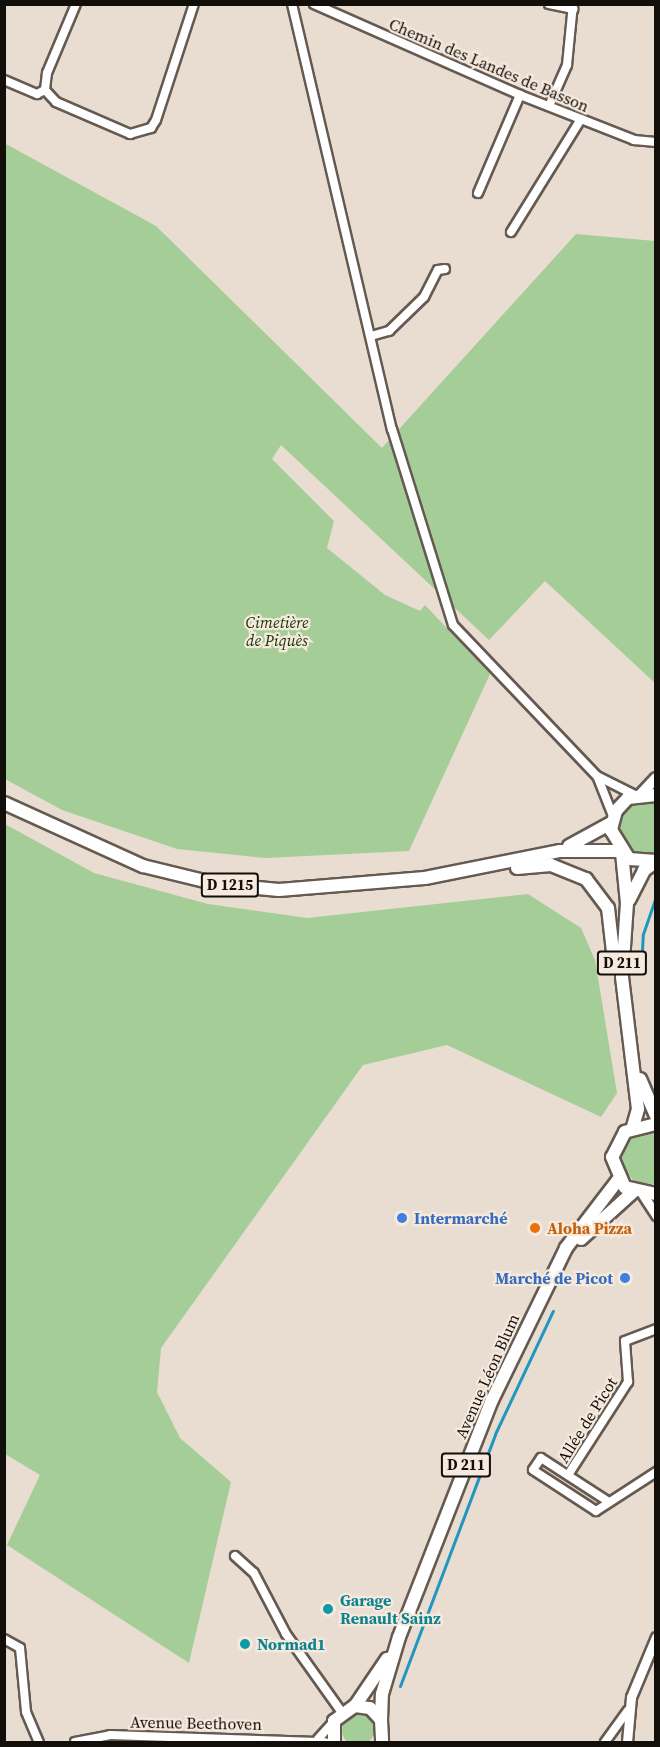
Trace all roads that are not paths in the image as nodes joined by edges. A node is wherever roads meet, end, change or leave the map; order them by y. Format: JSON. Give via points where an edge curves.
{"nodes":[{"id":1,"x":76,"y":4,"type":"edge"},
{"id":2,"x":194,"y":4,"type":"edge"},
{"id":3,"x":292,"y":4,"type":"edge"},
{"id":4,"x":314,"y":4,"type":"edge"},
{"id":5,"x":549,"y":4,"type":"edge"},
{"id":6,"x":573,"y":7,"type":"edge"},
{"id":7,"x":4,"y":80,"type":"edge"},
{"id":8,"x":45,"y":90,"type":"junction"},
{"id":9,"x":520,"y":95,"type":"junction"},
{"id":10,"x":549,"y":106,"type":"junction"},
{"id":11,"x":581,"y":119,"type":"junction"},
{"id":12,"x":656,"y":142,"type":"edge"},
{"id":13,"x":478,"y":193,"type":"dead end"},
{"id":14,"x":511,"y":232,"type":"dead end"},
{"id":15,"x":445,"y":269,"type":"dead end"},
{"id":16,"x":371,"y":336,"type":"junction"},
{"id":17,"x":597,"y":777,"type":"junction"},
{"id":18,"x":656,"y":778,"type":"edge"},
{"id":19,"x":638,"y":794,"type":"junction"},
{"id":20,"x":656,"y":795,"type":"edge"},
{"id":21,"x":4,"y":803,"type":"edge"},
{"id":22,"x":612,"y":820,"type":"junction"},
{"id":23,"x":560,"y":851,"type":"junction"},
{"id":24,"x":621,"y":852,"type":"junction"},
{"id":25,"x":656,"y":861,"type":"edge"},
{"id":26,"x":471,"y":870,"type":"junction"},
{"id":27,"x":627,"y":903,"type":"junction"},
{"id":28,"x":625,"y":1023,"type":"junction"},
{"id":29,"x":631,"y":1055,"type":"junction"},
{"id":30,"x":656,"y":1116,"type":"edge"},
{"id":31,"x":656,"y":1124,"type":"edge"},
{"id":32,"x":633,"y":1126,"type":"junction"},
{"id":33,"x":618,"y":1180,"type":"junction"},
{"id":34,"x":644,"y":1193,"type":"edge"},
{"id":35,"x":655,"y":1213,"type":"edge"},
{"id":36,"x":541,"y":1296,"type":"junction"},
{"id":37,"x":656,"y":1329,"type":"edge"},
{"id":38,"x":656,"y":1472,"type":"edge"},
{"id":39,"x":568,"y":1475,"type":"junction"},
{"id":40,"x":609,"y":1502,"type":"junction"},
{"id":41,"x":235,"y":1556,"type":"dead end"},
{"id":42,"x":399,"y":1637,"type":"junction"},
{"id":43,"x":656,"y":1637,"type":"edge"},
{"id":44,"x":4,"y":1639,"type":"edge"},
{"id":45,"x":355,"y":1706,"type":"junction"},
{"id":46,"x":628,"y":1710,"type":"junction"},
{"id":47,"x":337,"y":1716,"type":"junction"},
{"id":48,"x":381,"y":1719,"type":"junction"},
{"id":49,"x":321,"y":1741,"type":"edge"},
{"id":50,"x":39,"y":1743,"type":"edge"},
{"id":51,"x":75,"y":1743,"type":"edge"},
{"id":52,"x":334,"y":1743,"type":"edge"},
{"id":53,"x":382,"y":1743,"type":"edge"},
{"id":54,"x":605,"y":1743,"type":"edge"},
{"id":55,"x":627,"y":1743,"type":"edge"}],
"edges":[{"from":1,"to":8,"type":"street","via":[[47,73]]},
{"from":2,"to":8,"type":"street","via":[[176,48],[178,67],[151,128],[130,134],[56,102]]},
{"from":3,"to":16,"type":"street"},
{"from":4,"to":9,"type":"street","name":"Chemin des Landes de Basson"},
{"from":5,"to":6,"type":"street"},
{"from":6,"to":10,"type":"street","via":[[567,65]]},
{"from":7,"to":8,"type":"street","via":[[37,94]]},
{"from":9,"to":10,"type":"street","name":"Chemin des Landes de Basson"},
{"from":9,"to":13,"type":"street"},
{"from":10,"to":11,"type":"street","name":"Chemin des Landes de Basson"},
{"from":11,"to":12,"type":"street","name":"Chemin des Landes de Basson","via":[[634,140]]},
{"from":11,"to":14,"type":"street"},
{"from":15,"to":16,"type":"street","via":[[438,270],[424,297],[389,331]]},
{"from":16,"to":17,"type":"street","via":[[393,429],[453,625]]},
{"from":17,"to":19,"type":"street"},
{"from":17,"to":22,"type":"street"},
{"from":18,"to":19,"type":"main road"},
{"from":19,"to":20,"type":"main road"},
{"from":19,"to":22,"type":"main road"},
{"from":21,"to":26,"type":"main road","number":"D 1215","via":[[101,850],[217,884],[342,889]]},
{"from":22,"to":23,"type":"main road","number":"D 1215"},
{"from":22,"to":24,"type":"main road"},
{"from":23,"to":24,"type":"main road","number":"D 1215"},
{"from":23,"to":26,"type":"main road","number":"D 1215"},
{"from":24,"to":25,"type":"main road","via":[[638,862]]},
{"from":24,"to":27,"type":"main road","number":"D 211"},
{"from":25,"to":27,"type":"main road","number":"D 211","via":[[644,870]]},
{"from":26,"to":28,"type":"main road","via":[[551,865],[572,871],[600,892],[613,924],[614,977]]},
{"from":27,"to":28,"type":"main road","number":"D 211","via":[[622,977]]},
{"from":28,"to":29,"type":"main road","number":"D 211"},
{"from":29,"to":30,"type":"main road","number":"D 211"},
{"from":29,"to":32,"type":"main road","number":"D 211","via":[[638,1108]]},
{"from":31,"to":32,"type":"main road"},
{"from":32,"to":33,"type":"main road","via":[[613,1148]]},
{"from":33,"to":34,"type":"main road"},
{"from":33,"to":36,"type":"main road","name":"Avenue Léon Blum","number":"D 211","via":[[575,1235]]},
{"from":34,"to":35,"type":"street"},
{"from":34,"to":36,"type":"main road","name":"Avenue Léon Blum","number":"D 211","via":[[581,1239]]},
{"from":36,"to":42,"type":"main road","name":"Avenue Léon Blum","number":"D 211","via":[[492,1400]]},
{"from":37,"to":39,"type":"street","name":"Allée de Picot","via":[[625,1341],[628,1382]]},
{"from":38,"to":40,"type":"street","name":"Allée de Picot"},
{"from":39,"to":40,"type":"street","name":"Allée de Picot"},
{"from":39,"to":40,"type":"street","name":"Allée de Picot","via":[[541,1458],[533,1470],[596,1511]]},
{"from":41,"to":47,"type":"street","via":[[254,1573]]},
{"from":42,"to":45,"type":"main road","name":"Avenue Léon Blum","number":"D 211","via":[[371,1689]]},
{"from":42,"to":48,"type":"main road","name":"Avenue Léon Blum","number":"D 211","via":[[382,1694]]},
{"from":43,"to":46,"type":"street"},
{"from":44,"to":50,"type":"street","via":[[20,1648],[26,1712]]},
{"from":45,"to":47,"type":"main road"},
{"from":45,"to":48,"type":"main road","via":[[370,1708]]},
{"from":46,"to":54,"type":"street"},
{"from":46,"to":55,"type":"street"},
{"from":47,"to":49,"type":"street","name":"Avenue Beethoven"},
{"from":47,"to":52,"type":"main road"},
{"from":48,"to":53,"type":"main road","name":"Avenue Léon Blum"},
{"from":49,"to":51,"type":"street","name":"Avenue Beethoven","via":[[110,1735]]}]}
